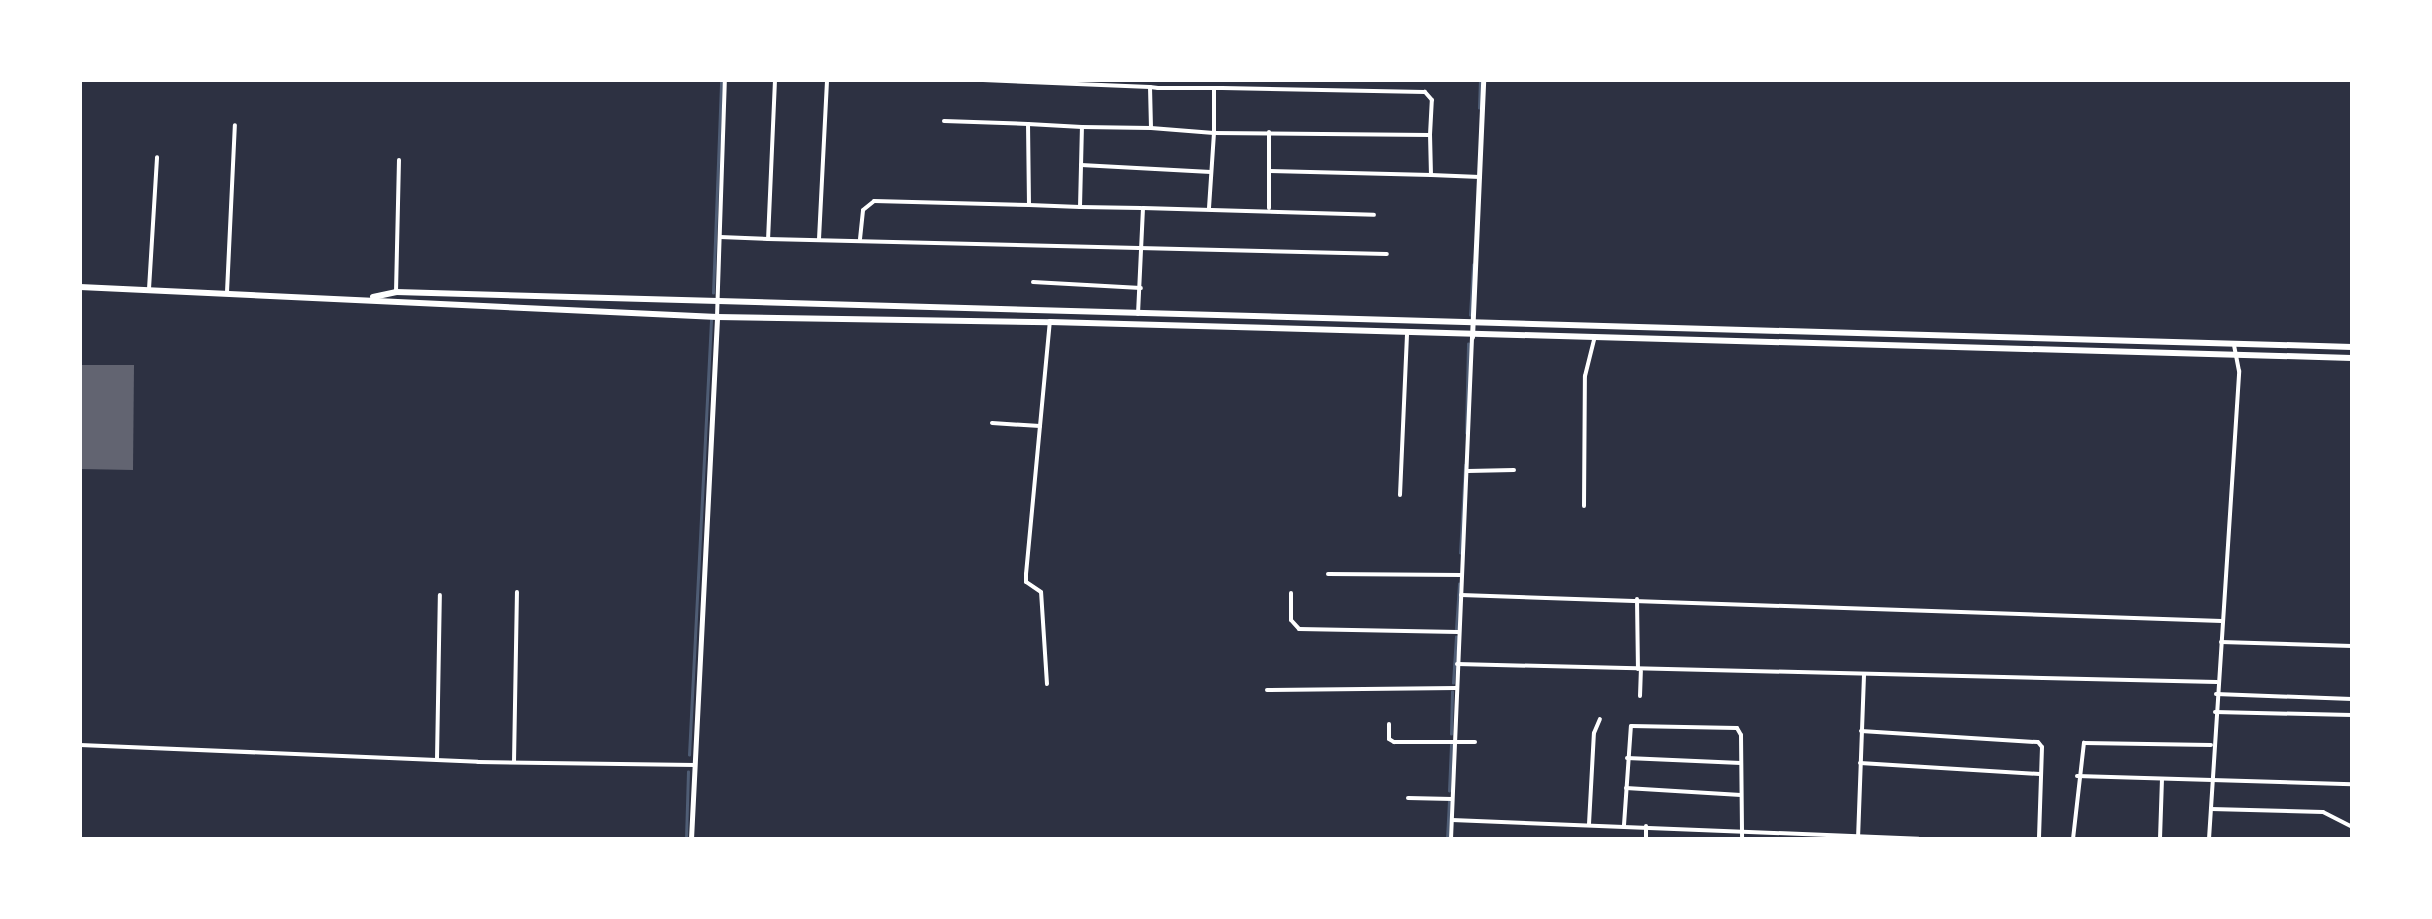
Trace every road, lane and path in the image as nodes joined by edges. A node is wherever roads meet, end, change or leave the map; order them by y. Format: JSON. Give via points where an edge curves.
{"nodes":[{"id":1,"x":725,"y":80,"type":"edge"},
{"id":2,"x":775,"y":80,"type":"edge"},
{"id":3,"x":827,"y":80,"type":"edge"},
{"id":4,"x":983,"y":80,"type":"edge"},
{"id":5,"x":1145,"y":80,"type":"edge"},
{"id":6,"x":1483,"y":80,"type":"edge"},
{"id":7,"x":1150,"y":87,"type":"junction"},
{"id":8,"x":1214,"y":88,"type":"junction"},
{"id":9,"x":944,"y":121,"type":"dead end"},
{"id":10,"x":1028,"y":124,"type":"junction"},
{"id":11,"x":235,"y":125,"type":"dead end"},
{"id":12,"x":1082,"y":127,"type":"junction"},
{"id":13,"x":1151,"y":128,"type":"junction"},
{"id":14,"x":1269,"y":132,"type":"junction"},
{"id":15,"x":1214,"y":133,"type":"junction"},
{"id":16,"x":1430,"y":135,"type":"junction"},
{"id":17,"x":157,"y":157,"type":"dead end"},
{"id":18,"x":399,"y":160,"type":"dead end"},
{"id":19,"x":1081,"y":164,"type":"junction"},
{"id":20,"x":1269,"y":171,"type":"junction"},
{"id":21,"x":1214,"y":172,"type":"junction"},
{"id":22,"x":1431,"y":175,"type":"junction"},
{"id":23,"x":1480,"y":177,"type":"junction"},
{"id":24,"x":1029,"y":205,"type":"junction"},
{"id":25,"x":1080,"y":208,"type":"junction"},
{"id":26,"x":1143,"y":208,"type":"junction"},
{"id":27,"x":1210,"y":208,"type":"junction"},
{"id":28,"x":1269,"y":208,"type":"junction"},
{"id":29,"x":1374,"y":215,"type":"dead end"},
{"id":30,"x":720,"y":237,"type":"junction"},
{"id":31,"x":768,"y":239,"type":"junction"},
{"id":32,"x":819,"y":239,"type":"junction"},
{"id":33,"x":860,"y":239,"type":"junction"},
{"id":34,"x":1144,"y":247,"type":"junction"},
{"id":35,"x":1386,"y":254,"type":"dead end"},
{"id":36,"x":1033,"y":282,"type":"dead end"},
{"id":37,"x":80,"y":287,"type":"edge"},
{"id":38,"x":1142,"y":288,"type":"junction"},
{"id":39,"x":149,"y":289,"type":"junction"},
{"id":40,"x":227,"y":292,"type":"junction"},
{"id":41,"x":396,"y":292,"type":"junction"},
{"id":42,"x":372,"y":298,"type":"junction"},
{"id":43,"x":718,"y":304,"type":"junction"},
{"id":44,"x":1138,"y":314,"type":"junction"},
{"id":45,"x":717,"y":317,"type":"junction"},
{"id":46,"x":1050,"y":322,"type":"junction"},
{"id":47,"x":1472,"y":323,"type":"junction"},
{"id":48,"x":1407,"y":334,"type":"junction"},
{"id":49,"x":1472,"y":337,"type":"junction"},
{"id":50,"x":1594,"y":339,"type":"junction"},
{"id":51,"x":2233,"y":344,"type":"junction"},
{"id":52,"x":2352,"y":347,"type":"edge"},
{"id":53,"x":2237,"y":356,"type":"junction"},
{"id":54,"x":2352,"y":358,"type":"edge"},
{"id":55,"x":992,"y":423,"type":"dead end"},
{"id":56,"x":1040,"y":426,"type":"junction"},
{"id":57,"x":1514,"y":470,"type":"dead end"},
{"id":58,"x":1468,"y":471,"type":"junction"},
{"id":59,"x":1400,"y":495,"type":"dead end"},
{"id":60,"x":1584,"y":506,"type":"dead end"},
{"id":61,"x":1328,"y":574,"type":"dead end"},
{"id":62,"x":1462,"y":574,"type":"junction"},
{"id":63,"x":518,"y":592,"type":"dead end"},
{"id":64,"x":1291,"y":594,"type":"dead end"},
{"id":65,"x":1461,"y":595,"type":"junction"},
{"id":66,"x":440,"y":596,"type":"dead end"},
{"id":67,"x":1637,"y":599,"type":"junction"},
{"id":68,"x":2222,"y":621,"type":"junction"},
{"id":69,"x":1458,"y":632,"type":"junction"},
{"id":70,"x":2221,"y":642,"type":"junction"},
{"id":71,"x":2352,"y":646,"type":"edge"},
{"id":72,"x":1457,"y":664,"type":"junction"},
{"id":73,"x":1640,"y":669,"type":"junction"},
{"id":74,"x":1864,"y":675,"type":"junction"},
{"id":75,"x":2217,"y":682,"type":"junction"},
{"id":76,"x":1047,"y":684,"type":"dead end"},
{"id":77,"x":1456,"y":688,"type":"junction"},
{"id":78,"x":1266,"y":690,"type":"dead end"},
{"id":79,"x":2216,"y":694,"type":"junction"},
{"id":80,"x":1640,"y":696,"type":"dead end"},
{"id":81,"x":2352,"y":699,"type":"edge"},
{"id":82,"x":2215,"y":712,"type":"junction"},
{"id":83,"x":2352,"y":716,"type":"edge"},
{"id":84,"x":1600,"y":719,"type":"dead end"},
{"id":85,"x":1388,"y":724,"type":"dead end"},
{"id":86,"x":1861,"y":731,"type":"junction"},
{"id":87,"x":1454,"y":741,"type":"junction"},
{"id":88,"x":1475,"y":742,"type":"dead end"},
{"id":89,"x":80,"y":744,"type":"edge"},
{"id":90,"x":2213,"y":745,"type":"junction"},
{"id":91,"x":1627,"y":758,"type":"junction"},
{"id":92,"x":437,"y":759,"type":"junction"},
{"id":93,"x":514,"y":762,"type":"junction"},
{"id":94,"x":1741,"y":763,"type":"junction"},
{"id":95,"x":1860,"y":763,"type":"junction"},
{"id":96,"x":696,"y":765,"type":"junction"},
{"id":97,"x":2041,"y":774,"type":"junction"},
{"id":98,"x":2077,"y":776,"type":"junction"},
{"id":99,"x":2162,"y":779,"type":"junction"},
{"id":100,"x":2212,"y":782,"type":"junction"},
{"id":101,"x":2352,"y":784,"type":"edge"},
{"id":102,"x":1626,"y":788,"type":"junction"},
{"id":103,"x":1742,"y":795,"type":"junction"},
{"id":104,"x":1408,"y":798,"type":"dead end"},
{"id":105,"x":1452,"y":798,"type":"junction"},
{"id":106,"x":2212,"y":809,"type":"junction"},
{"id":107,"x":1452,"y":820,"type":"junction"},
{"id":108,"x":1589,"y":824,"type":"junction"},
{"id":109,"x":1624,"y":825,"type":"junction"},
{"id":110,"x":1646,"y":826,"type":"junction"},
{"id":111,"x":2352,"y":827,"type":"edge"},
{"id":112,"x":1742,"y":836,"type":"edge"},
{"id":113,"x":1828,"y":837,"type":"edge"},
{"id":114,"x":1858,"y":837,"type":"edge"},
{"id":115,"x":1890,"y":838,"type":"edge"},
{"id":116,"x":692,"y":839,"type":"edge"},
{"id":117,"x":1451,"y":839,"type":"edge"},
{"id":118,"x":1646,"y":839,"type":"edge"},
{"id":119,"x":1919,"y":839,"type":"edge"},
{"id":120,"x":2039,"y":839,"type":"edge"},
{"id":121,"x":2073,"y":839,"type":"edge"},
{"id":122,"x":2160,"y":839,"type":"edge"},
{"id":123,"x":2210,"y":839,"type":"edge"}],
"edges":[{"from":1,"to":30,"type":"street"},
{"from":2,"to":31,"type":"street"},
{"from":3,"to":32,"type":"street"},
{"from":4,"to":7,"type":"street"},
{"from":5,"to":7,"type":"street"},
{"from":6,"to":23,"type":"main road"},
{"from":7,"to":8,"type":"street"},
{"from":7,"to":13,"type":"street"},
{"from":8,"to":15,"type":"street"},
{"from":8,"to":16,"type":"street","via":[[1425,92],[1432,100]]},
{"from":9,"to":10,"type":"street"},
{"from":10,"to":12,"type":"street"},
{"from":10,"to":24,"type":"street"},
{"from":11,"to":40,"type":"street"},
{"from":12,"to":13,"type":"street"},
{"from":12,"to":19,"type":"street"},
{"from":13,"to":15,"type":"street"},
{"from":14,"to":15,"type":"street"},
{"from":14,"to":16,"type":"street"},
{"from":14,"to":20,"type":"street"},
{"from":15,"to":21,"type":"street"},
{"from":16,"to":22,"type":"street"},
{"from":17,"to":39,"type":"street"},
{"from":18,"to":41,"type":"street"},
{"from":19,"to":21,"type":"street"},
{"from":19,"to":25,"type":"street"},
{"from":20,"to":22,"type":"street"},
{"from":20,"to":28,"type":"street"},
{"from":21,"to":27,"type":"street"},
{"from":22,"to":23,"type":"street"},
{"from":23,"to":47,"type":"main road"},
{"from":24,"to":25,"type":"street"},
{"from":24,"to":33,"type":"street","via":[[874,201],[862,210]]},
{"from":25,"to":26,"type":"street"},
{"from":26,"to":27,"type":"street"},
{"from":26,"to":34,"type":"street"},
{"from":27,"to":28,"type":"street"},
{"from":28,"to":29,"type":"street"},
{"from":30,"to":31,"type":"street"},
{"from":30,"to":43,"type":"street"},
{"from":31,"to":32,"type":"street"},
{"from":32,"to":33,"type":"street"},
{"from":33,"to":34,"type":"street"},
{"from":34,"to":35,"type":"street"},
{"from":34,"to":38,"type":"street"},
{"from":36,"to":38,"type":"street"},
{"from":37,"to":39,"type":"highway"},
{"from":38,"to":44,"type":"street"},
{"from":39,"to":40,"type":"highway"},
{"from":40,"to":42,"type":"highway"},
{"from":41,"to":42,"type":"highway"},
{"from":41,"to":43,"type":"highway"},
{"from":42,"to":45,"type":"highway"},
{"from":43,"to":44,"type":"highway"},
{"from":43,"to":45,"type":"street"},
{"from":44,"to":47,"type":"highway"},
{"from":45,"to":46,"type":"highway"},
{"from":45,"to":96,"type":"main road"},
{"from":46,"to":48,"type":"highway"},
{"from":46,"to":56,"type":"street"},
{"from":47,"to":49,"type":"main road"},
{"from":47,"to":51,"type":"highway"},
{"from":48,"to":49,"type":"highway"},
{"from":48,"to":59,"type":"street"},
{"from":49,"to":50,"type":"highway"},
{"from":49,"to":58,"type":"street"},
{"from":50,"to":53,"type":"highway"},
{"from":50,"to":60,"type":"street","via":[[1586,371]]},
{"from":51,"to":52,"type":"highway"},
{"from":51,"to":53,"type":"street"},
{"from":53,"to":54,"type":"highway"},
{"from":53,"to":68,"type":"street"},
{"from":55,"to":56,"type":"street"},
{"from":56,"to":76,"type":"street","via":[[1026,582],[1040,592]]},
{"from":57,"to":58,"type":"street"},
{"from":58,"to":62,"type":"street"},
{"from":61,"to":62,"type":"street"},
{"from":62,"to":65,"type":"street"},
{"from":63,"to":93,"type":"street"},
{"from":64,"to":69,"type":"street","via":[[1291,620],[1300,629]]},
{"from":65,"to":67,"type":"street"},
{"from":65,"to":69,"type":"street"},
{"from":66,"to":92,"type":"street"},
{"from":67,"to":68,"type":"street"},
{"from":67,"to":73,"type":"street"},
{"from":68,"to":70,"type":"street"},
{"from":69,"to":72,"type":"street"},
{"from":70,"to":71,"type":"street"},
{"from":70,"to":75,"type":"street"},
{"from":72,"to":73,"type":"street"},
{"from":72,"to":77,"type":"street"},
{"from":73,"to":74,"type":"street"},
{"from":73,"to":80,"type":"street"},
{"from":74,"to":75,"type":"street"},
{"from":74,"to":86,"type":"street"},
{"from":75,"to":79,"type":"street"},
{"from":77,"to":78,"type":"street"},
{"from":77,"to":87,"type":"street"},
{"from":79,"to":81,"type":"street"},
{"from":79,"to":82,"type":"street"},
{"from":82,"to":83,"type":"street"},
{"from":82,"to":90,"type":"street"},
{"from":84,"to":108,"type":"street"},
{"from":85,"to":87,"type":"street","via":[[1394,742]]},
{"from":86,"to":95,"type":"street"},
{"from":86,"to":97,"type":"street","via":[[2038,742]]},
{"from":87,"to":88,"type":"street"},
{"from":87,"to":105,"type":"street"},
{"from":89,"to":92,"type":"street"},
{"from":90,"to":98,"type":"street","via":[[2088,740],[2080,748]]},
{"from":90,"to":100,"type":"street"},
{"from":91,"to":94,"type":"street"},
{"from":91,"to":94,"type":"street","via":[[1631,726],[1670,725],[1736,728]]},
{"from":91,"to":102,"type":"street"},
{"from":92,"to":93,"type":"street"},
{"from":93,"to":96,"type":"street"},
{"from":94,"to":103,"type":"street"},
{"from":95,"to":97,"type":"street"},
{"from":95,"to":114,"type":"street"},
{"from":96,"to":116,"type":"main road"},
{"from":97,"to":120,"type":"street"},
{"from":98,"to":99,"type":"street"},
{"from":98,"to":121,"type":"street"},
{"from":99,"to":100,"type":"street"},
{"from":99,"to":122,"type":"street"},
{"from":100,"to":101,"type":"street"},
{"from":100,"to":106,"type":"street"},
{"from":102,"to":103,"type":"street"},
{"from":102,"to":109,"type":"street"},
{"from":103,"to":112,"type":"street"},
{"from":104,"to":105,"type":"street"},
{"from":105,"to":107,"type":"street"},
{"from":106,"to":111,"type":"street","via":[[2313,810]]},
{"from":106,"to":123,"type":"street"},
{"from":107,"to":108,"type":"street"},
{"from":107,"to":117,"type":"street"},
{"from":108,"to":109,"type":"street"},
{"from":109,"to":110,"type":"street"},
{"from":110,"to":112,"type":"street"},
{"from":110,"to":118,"type":"street"},
{"from":112,"to":113,"type":"street"},
{"from":113,"to":114,"type":"street"},
{"from":114,"to":115,"type":"street"},
{"from":115,"to":119,"type":"street"}]}
